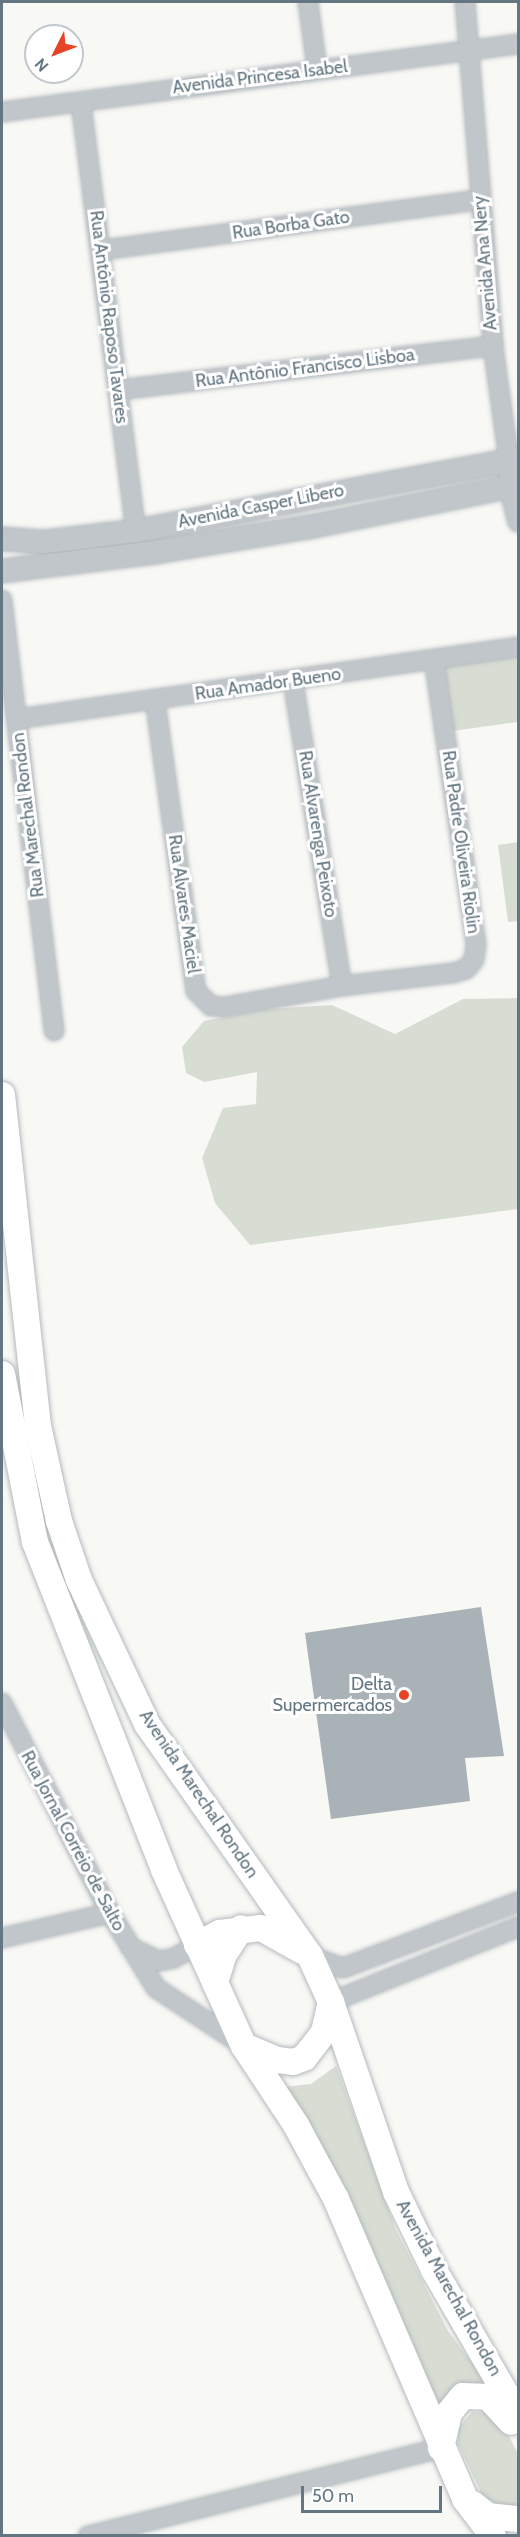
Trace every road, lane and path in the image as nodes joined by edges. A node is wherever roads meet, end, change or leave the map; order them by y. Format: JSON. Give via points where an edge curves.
{"nodes":[{"id":1,"x":308,"y":2,"type":"edge"},
{"id":2,"x":465,"y":2,"type":"edge"},
{"id":3,"x":519,"y":44,"type":"edge"},
{"id":4,"x":470,"y":51,"type":"junction"},
{"id":5,"x":317,"y":69,"type":"junction"},
{"id":6,"x":81,"y":103,"type":"junction"},
{"id":7,"x":2,"y":112,"type":"edge"},
{"id":8,"x":479,"y":200,"type":"junction"},
{"id":9,"x":103,"y":250,"type":"junction"},
{"id":10,"x":493,"y":346,"type":"junction"},
{"id":11,"x":118,"y":390,"type":"junction"},
{"id":12,"x":514,"y":461,"type":"edge"},
{"id":13,"x":514,"y":486,"type":"edge"},
{"id":14,"x":519,"y":522,"type":"edge"},
{"id":15,"x":135,"y":531,"type":"junction"},
{"id":16,"x":2,"y":539,"type":"edge"},
{"id":17,"x":2,"y":571,"type":"edge"},
{"id":18,"x":2,"y":600,"type":"edge"},
{"id":19,"x":519,"y":647,"type":"edge"},
{"id":20,"x":434,"y":659,"type":"junction"},
{"id":21,"x":293,"y":681,"type":"junction"},
{"id":22,"x":155,"y":700,"type":"junction"},
{"id":23,"x":17,"y":719,"type":"junction"},
{"id":24,"x":342,"y":986,"type":"junction"},
{"id":25,"x":54,"y":1031,"type":"dead end"},
{"id":26,"x":2,"y":1095,"type":"edge"},
{"id":27,"x":2,"y":1374,"type":"edge"},
{"id":28,"x":2,"y":1703,"type":"edge"},
{"id":29,"x":519,"y":1902,"type":"edge"},
{"id":30,"x":110,"y":1913,"type":"junction"},
{"id":31,"x":519,"y":1927,"type":"edge"},
{"id":32,"x":241,"y":1928,"type":"junction"},
{"id":33,"x":2,"y":1938,"type":"edge"},
{"id":34,"x":197,"y":1945,"type":"junction"},
{"id":35,"x":128,"y":1946,"type":"junction"},
{"id":36,"x":310,"y":1956,"type":"junction"},
{"id":37,"x":215,"y":1983,"type":"junction"},
{"id":38,"x":331,"y":2002,"type":"junction"},
{"id":39,"x":244,"y":2046,"type":"junction"},
{"id":40,"x":519,"y":2415,"type":"edge"},
{"id":41,"x":519,"y":2431,"type":"edge"},
{"id":42,"x":441,"y":2448,"type":"junction"},
{"id":43,"x":465,"y":2499,"type":"junction"},
{"id":44,"x":519,"y":2519,"type":"edge"},
{"id":45,"x":88,"y":2535,"type":"edge"},
{"id":46,"x":493,"y":2535,"type":"edge"}],
"edges":[{"from":1,"to":5,"type":"street"},
{"from":2,"to":4,"type":"street","name":"Avenida Ana Nery"},
{"from":3,"to":4,"type":"street","name":"Avenida Princesa Isabel"},
{"from":4,"to":5,"type":"street","name":"Avenida Princesa Isabel"},
{"from":4,"to":8,"type":"street","name":"Avenida Ana Nery"},
{"from":5,"to":6,"type":"street","name":"Avenida Princesa Isabel"},
{"from":6,"to":7,"type":"street","name":"Avenida Princesa Isabel"},
{"from":6,"to":9,"type":"street","name":"Rua Antônio Raposo Tavares"},
{"from":8,"to":9,"type":"street","name":"Rua Borba Gato"},
{"from":8,"to":10,"type":"street","name":"Avenida Ana Nery"},
{"from":9,"to":11,"type":"street","name":"Rua Antônio Raposo Tavares"},
{"from":10,"to":11,"type":"street","name":"Rua Antônio Francisco Lisboa"},
{"from":10,"to":12,"type":"street","name":"Avenida Ana Nery"},
{"from":11,"to":15,"type":"street","name":"Rua Antônio Raposo Tavares"},
{"from":12,"to":13,"type":"street","name":"Avenida Ana Nery"},
{"from":12,"to":15,"type":"street","name":"Avenida Casper Libero"},
{"from":13,"to":14,"type":"street","name":"Avenida Ana Nery"},
{"from":13,"to":17,"type":"street","name":"Avenida Casper Libero","via":[[168,550]]},
{"from":15,"to":16,"type":"street","name":"Avenida Casper Libero","via":[[45,542]]},
{"from":18,"to":23,"type":"street","name":"Rua Marechal Rondon"},
{"from":19,"to":20,"type":"street","name":"Rua Amador Bueno"},
{"from":20,"to":21,"type":"street","name":"Rua Amador Bueno"},
{"from":20,"to":24,"type":"street","name":"Rua Padre Oliveira Riolin","via":[[476,944],[474,960],[466,969],[453,973]]},
{"from":21,"to":22,"type":"street","name":"Rua Amador Bueno"},
{"from":21,"to":24,"type":"street","name":"Rua Alvarenga Peixoto"},
{"from":22,"to":23,"type":"street","name":"Rua Amador Bueno"},
{"from":22,"to":24,"type":"street","name":"Rua Alvares Maciel","via":[[196,991],[211,1006],[224,1006]]},
{"from":23,"to":25,"type":"street","name":"Rua Marechal Rondon"},
{"from":26,"to":36,"type":"main road","name":"Avenida Marechal Rondon","via":[[38,1426],[59,1521],[79,1580],[147,1724]]},
{"from":27,"to":34,"type":"main road","via":[[35,1542]]},
{"from":28,"to":30,"type":"street","name":"Rua Jornal Correio de Salto"},
{"from":29,"to":36,"type":"street","via":[[343,1968]]},
{"from":30,"to":33,"type":"street"},
{"from":30,"to":35,"type":"street","name":"Rua Jornal Correio de Salto"},
{"from":31,"to":38,"type":"street"},
{"from":32,"to":34,"type":"main road"},
{"from":32,"to":36,"type":"main road","via":[[261,1928]]},
{"from":32,"to":37,"type":"main road","via":[[223,1956]]},
{"from":34,"to":35,"type":"street","name":"Rua Jornal Correio de Salto","via":[[174,1958],[159,1961]]},
{"from":34,"to":37,"type":"main road"},
{"from":35,"to":39,"type":"street","name":"Rua Jornal Correio de Salto","via":[[156,1988]]},
{"from":36,"to":38,"type":"main road","name":"Avenida Marechal Rondon"},
{"from":37,"to":39,"type":"main road"},
{"from":38,"to":39,"type":"main road","via":[[324,2032],[304,2058],[277,2060]]},
{"from":38,"to":40,"type":"main road","name":"Avenida Marechal Rondon","via":[[396,2192],[434,2270]]},
{"from":39,"to":42,"type":"main road","via":[[296,2125],[336,2199]]},
{"from":41,"to":42,"type":"main road","via":[[488,2397],[463,2396],[449,2413]]},
{"from":42,"to":43,"type":"main road"},
{"from":42,"to":45,"type":"street"},
{"from":43,"to":44,"type":"main road","via":[[488,2516]]},
{"from":43,"to":46,"type":"main road"}]}
